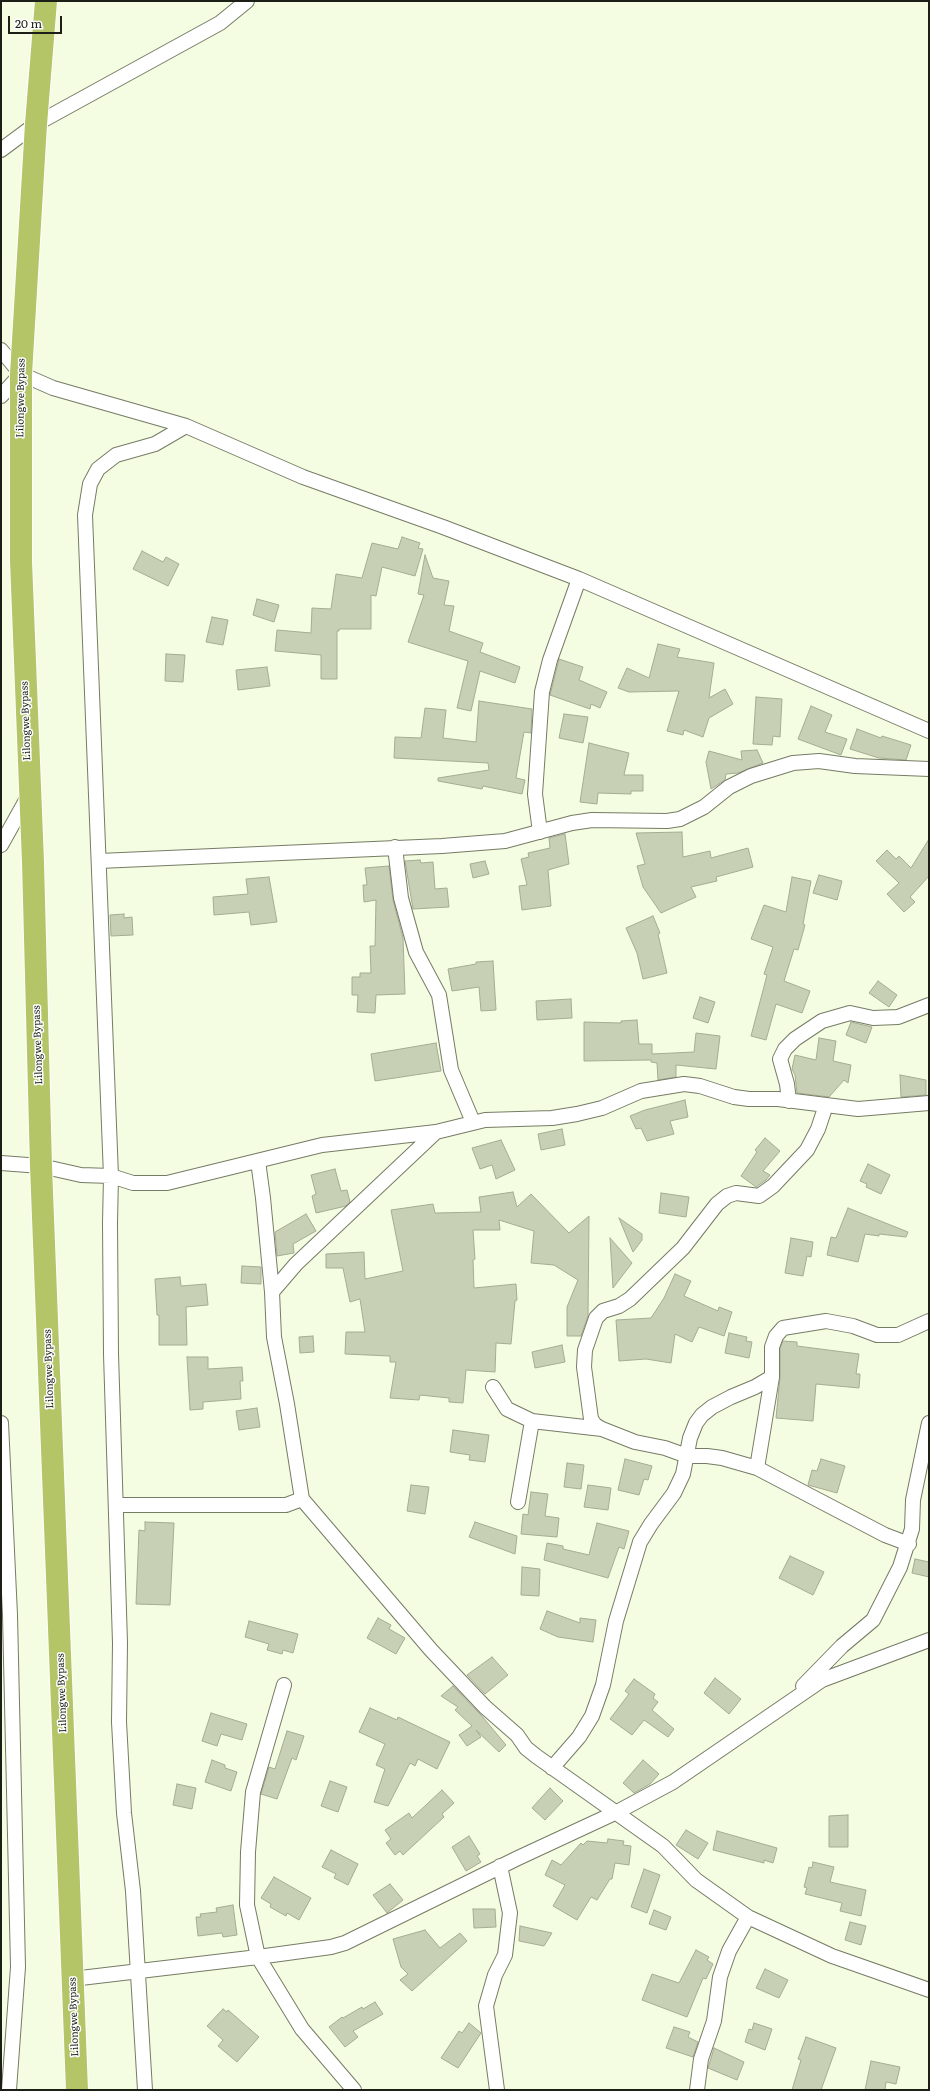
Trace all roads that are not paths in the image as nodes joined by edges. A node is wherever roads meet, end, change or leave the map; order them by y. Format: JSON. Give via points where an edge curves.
{"nodes":[{"id":1,"x":46,"y":1,"type":"edge"},
{"id":2,"x":247,"y":1,"type":"edge"},
{"id":3,"x":36,"y":124,"type":"junction"},
{"id":4,"x":1,"y":150,"type":"edge"},
{"id":5,"x":1,"y":350,"type":"edge"},
{"id":6,"x":21,"y":374,"type":"junction"},
{"id":7,"x":1,"y":396,"type":"edge"},
{"id":8,"x":186,"y":426,"type":"junction"},
{"id":9,"x":579,"y":580,"type":"junction"},
{"id":10,"x":929,"y":732,"type":"edge"},
{"id":11,"x":929,"y":769,"type":"edge"},
{"id":12,"x":30,"y":794,"type":"junction"},
{"id":13,"x":540,"y":832,"type":"junction"},
{"id":14,"x":1,"y":845,"type":"edge"},
{"id":15,"x":395,"y":847,"type":"junction"},
{"id":16,"x":99,"y":862,"type":"junction"},
{"id":17,"x":929,"y":1005,"type":"edge"},
{"id":18,"x":789,"y":1101,"type":"junction"},
{"id":19,"x":929,"y":1103,"type":"edge"},
{"id":20,"x":826,"y":1106,"type":"junction"},
{"id":21,"x":473,"y":1122,"type":"junction"},
{"id":22,"x":436,"y":1132,"type":"junction"},
{"id":23,"x":258,"y":1161,"type":"junction"},
{"id":24,"x":1,"y":1163,"type":"edge"},
{"id":25,"x":41,"y":1166,"type":"junction"},
{"id":26,"x":111,"y":1176,"type":"junction"},
{"id":27,"x":272,"y":1292,"type":"junction"},
{"id":28,"x":929,"y":1321,"type":"edge"},
{"id":29,"x":772,"y":1377,"type":"junction"},
{"id":30,"x":493,"y":1387,"type":"dead end"},
{"id":31,"x":532,"y":1421,"type":"junction"},
{"id":32,"x":1,"y":1423,"type":"edge"},
{"id":33,"x":929,"y":1423,"type":"edge"},
{"id":34,"x":602,"y":1429,"type":"junction"},
{"id":35,"x":687,"y":1456,"type":"junction"},
{"id":36,"x":2,"y":1460,"type":"edge"},
{"id":37,"x":758,"y":1468,"type":"junction"},
{"id":38,"x":302,"y":1499,"type":"junction"},
{"id":39,"x":518,"y":1502,"type":"dead end"},
{"id":40,"x":117,"y":1505,"type":"junction"},
{"id":41,"x":909,"y":1544,"type":"junction"},
{"id":42,"x":929,"y":1640,"type":"edge"},
{"id":43,"x":284,"y":1685,"type":"dead end"},
{"id":44,"x":788,"y":1702,"type":"junction"},
{"id":45,"x":552,"y":1768,"type":"junction"},
{"id":46,"x":617,"y":1812,"type":"junction"},
{"id":47,"x":500,"y":1866,"type":"junction"},
{"id":48,"x":748,"y":1917,"type":"junction"},
{"id":49,"x":258,"y":1957,"type":"junction"},
{"id":50,"x":138,"y":1972,"type":"junction"},
{"id":51,"x":72,"y":1979,"type":"junction"},
{"id":52,"x":929,"y":1990,"type":"edge"},
{"id":53,"x":9,"y":2090,"type":"edge"},
{"id":54,"x":77,"y":2090,"type":"edge"},
{"id":55,"x":145,"y":2090,"type":"edge"},
{"id":56,"x":354,"y":2090,"type":"edge"},
{"id":57,"x":497,"y":2090,"type":"edge"},
{"id":58,"x":697,"y":2090,"type":"edge"}],
"edges":[{"from":1,"to":3,"type":"main road","name":"Lilongwe Bypass"},
{"from":2,"to":3,"type":"street","via":[[220,23]]},
{"from":3,"to":4,"type":"street"},
{"from":3,"to":6,"type":"main road","name":"Lilongwe Bypass"},
{"from":5,"to":6,"type":"street"},
{"from":6,"to":7,"type":"street"},
{"from":6,"to":8,"type":"street","via":[[53,388]]},
{"from":6,"to":12,"type":"main road","name":"Lilongwe Bypass","via":[[21,561]]},
{"from":8,"to":9,"type":"street","via":[[304,477]]},
{"from":8,"to":16,"type":"street","via":[[154,444],[116,455],[98,469],[90,484],[85,515]]},
{"from":9,"to":10,"type":"street"},
{"from":9,"to":13,"type":"street","via":[[550,660],[542,692],[535,794]]},
{"from":11,"to":13,"type":"street","via":[[855,766],[819,761],[794,763],[751,776],[729,787],[704,807],[680,819],[592,820]]},
{"from":12,"to":14,"type":"street"},
{"from":12,"to":25,"type":"main road","name":"Lilongwe Bypass"},
{"from":13,"to":15,"type":"street","via":[[504,841]]},
{"from":15,"to":16,"type":"street"},
{"from":15,"to":21,"type":"street","via":[[401,898],[416,952],[438,995],[451,1070]]},
{"from":16,"to":26,"type":"street"},
{"from":17,"to":18,"type":"street","via":[[898,1017],[873,1018],[850,1013],[822,1021],[796,1038],[785,1049],[780,1059]]},
{"from":18,"to":20,"type":"street"},
{"from":18,"to":21,"type":"street","via":[[734,1097],[700,1086],[684,1084],[641,1091],[602,1108],[577,1114],[552,1118]]},
{"from":19,"to":20,"type":"street","via":[[858,1109]]},
{"from":20,"to":34,"type":"street","via":[[807,1150],[773,1186],[759,1196],[727,1196],[717,1204],[683,1248],[630,1299],[603,1311],[596,1318],[586,1350],[584,1367],[591,1419]]},
{"from":21,"to":22,"type":"street"},
{"from":22,"to":23,"type":"street","via":[[322,1145]]},
{"from":22,"to":27,"type":"street","via":[[296,1264]]},
{"from":23,"to":26,"type":"street","via":[[167,1183],[133,1183]]},
{"from":23,"to":27,"type":"street"},
{"from":24,"to":25,"type":"street"},
{"from":25,"to":26,"type":"street","via":[[81,1175]]},
{"from":25,"to":51,"type":"main road","name":"Lilongwe Bypass"},
{"from":26,"to":40,"type":"street","via":[[111,1354]]},
{"from":27,"to":38,"type":"street","via":[[274,1337]]},
{"from":28,"to":29,"type":"street","via":[[898,1335],[877,1335],[853,1326],[826,1321],[783,1328],[776,1336],[772,1347]]},
{"from":29,"to":35,"type":"street","via":[[702,1415],[690,1438]]},
{"from":29,"to":37,"type":"street"},
{"from":30,"to":31,"type":"street","via":[[508,1409]]},
{"from":31,"to":34,"type":"street"},
{"from":31,"to":39,"type":"street"},
{"from":32,"to":36,"type":"street"},
{"from":33,"to":41,"type":"street","via":[[913,1500]]},
{"from":34,"to":35,"type":"street","via":[[635,1442],[665,1448]]},
{"from":35,"to":37,"type":"street","via":[[714,1457]]},
{"from":35,"to":45,"type":"street","via":[[674,1493],[640,1542],[616,1621],[603,1685],[592,1716],[579,1737]]},
{"from":36,"to":53,"type":"street","via":[[10,1615],[18,1967]]},
{"from":37,"to":41,"type":"street","via":[[885,1535]]},
{"from":38,"to":40,"type":"street","via":[[286,1505]]},
{"from":38,"to":45,"type":"street","via":[[430,1650],[485,1707],[517,1735],[526,1748]]},
{"from":40,"to":50,"type":"street","via":[[119,1722]]},
{"from":41,"to":44,"type":"street","via":[[872,1620],[842,1646]]},
{"from":42,"to":44,"type":"street","via":[[822,1680]]},
{"from":43,"to":49,"type":"street","via":[[252,1807],[247,1905]]},
{"from":44,"to":46,"type":"street","via":[[690,1771]]},
{"from":45,"to":46,"type":"street"},
{"from":46,"to":47,"type":"street"},
{"from":46,"to":48,"type":"street","via":[[663,1846],[696,1880]]},
{"from":47,"to":49,"type":"street","via":[[345,1943]]},
{"from":47,"to":57,"type":"street","via":[[510,1913],[505,1955],[495,1975],[486,2006]]},
{"from":48,"to":52,"type":"street","via":[[832,1956]]},
{"from":48,"to":58,"type":"street","via":[[729,1951],[720,1977],[714,2021],[701,2059]]},
{"from":49,"to":50,"type":"street"},
{"from":49,"to":56,"type":"street","via":[[302,2029]]},
{"from":50,"to":51,"type":"street"},
{"from":50,"to":55,"type":"street"},
{"from":51,"to":54,"type":"main road","name":"Lilongwe Bypass"}]}
